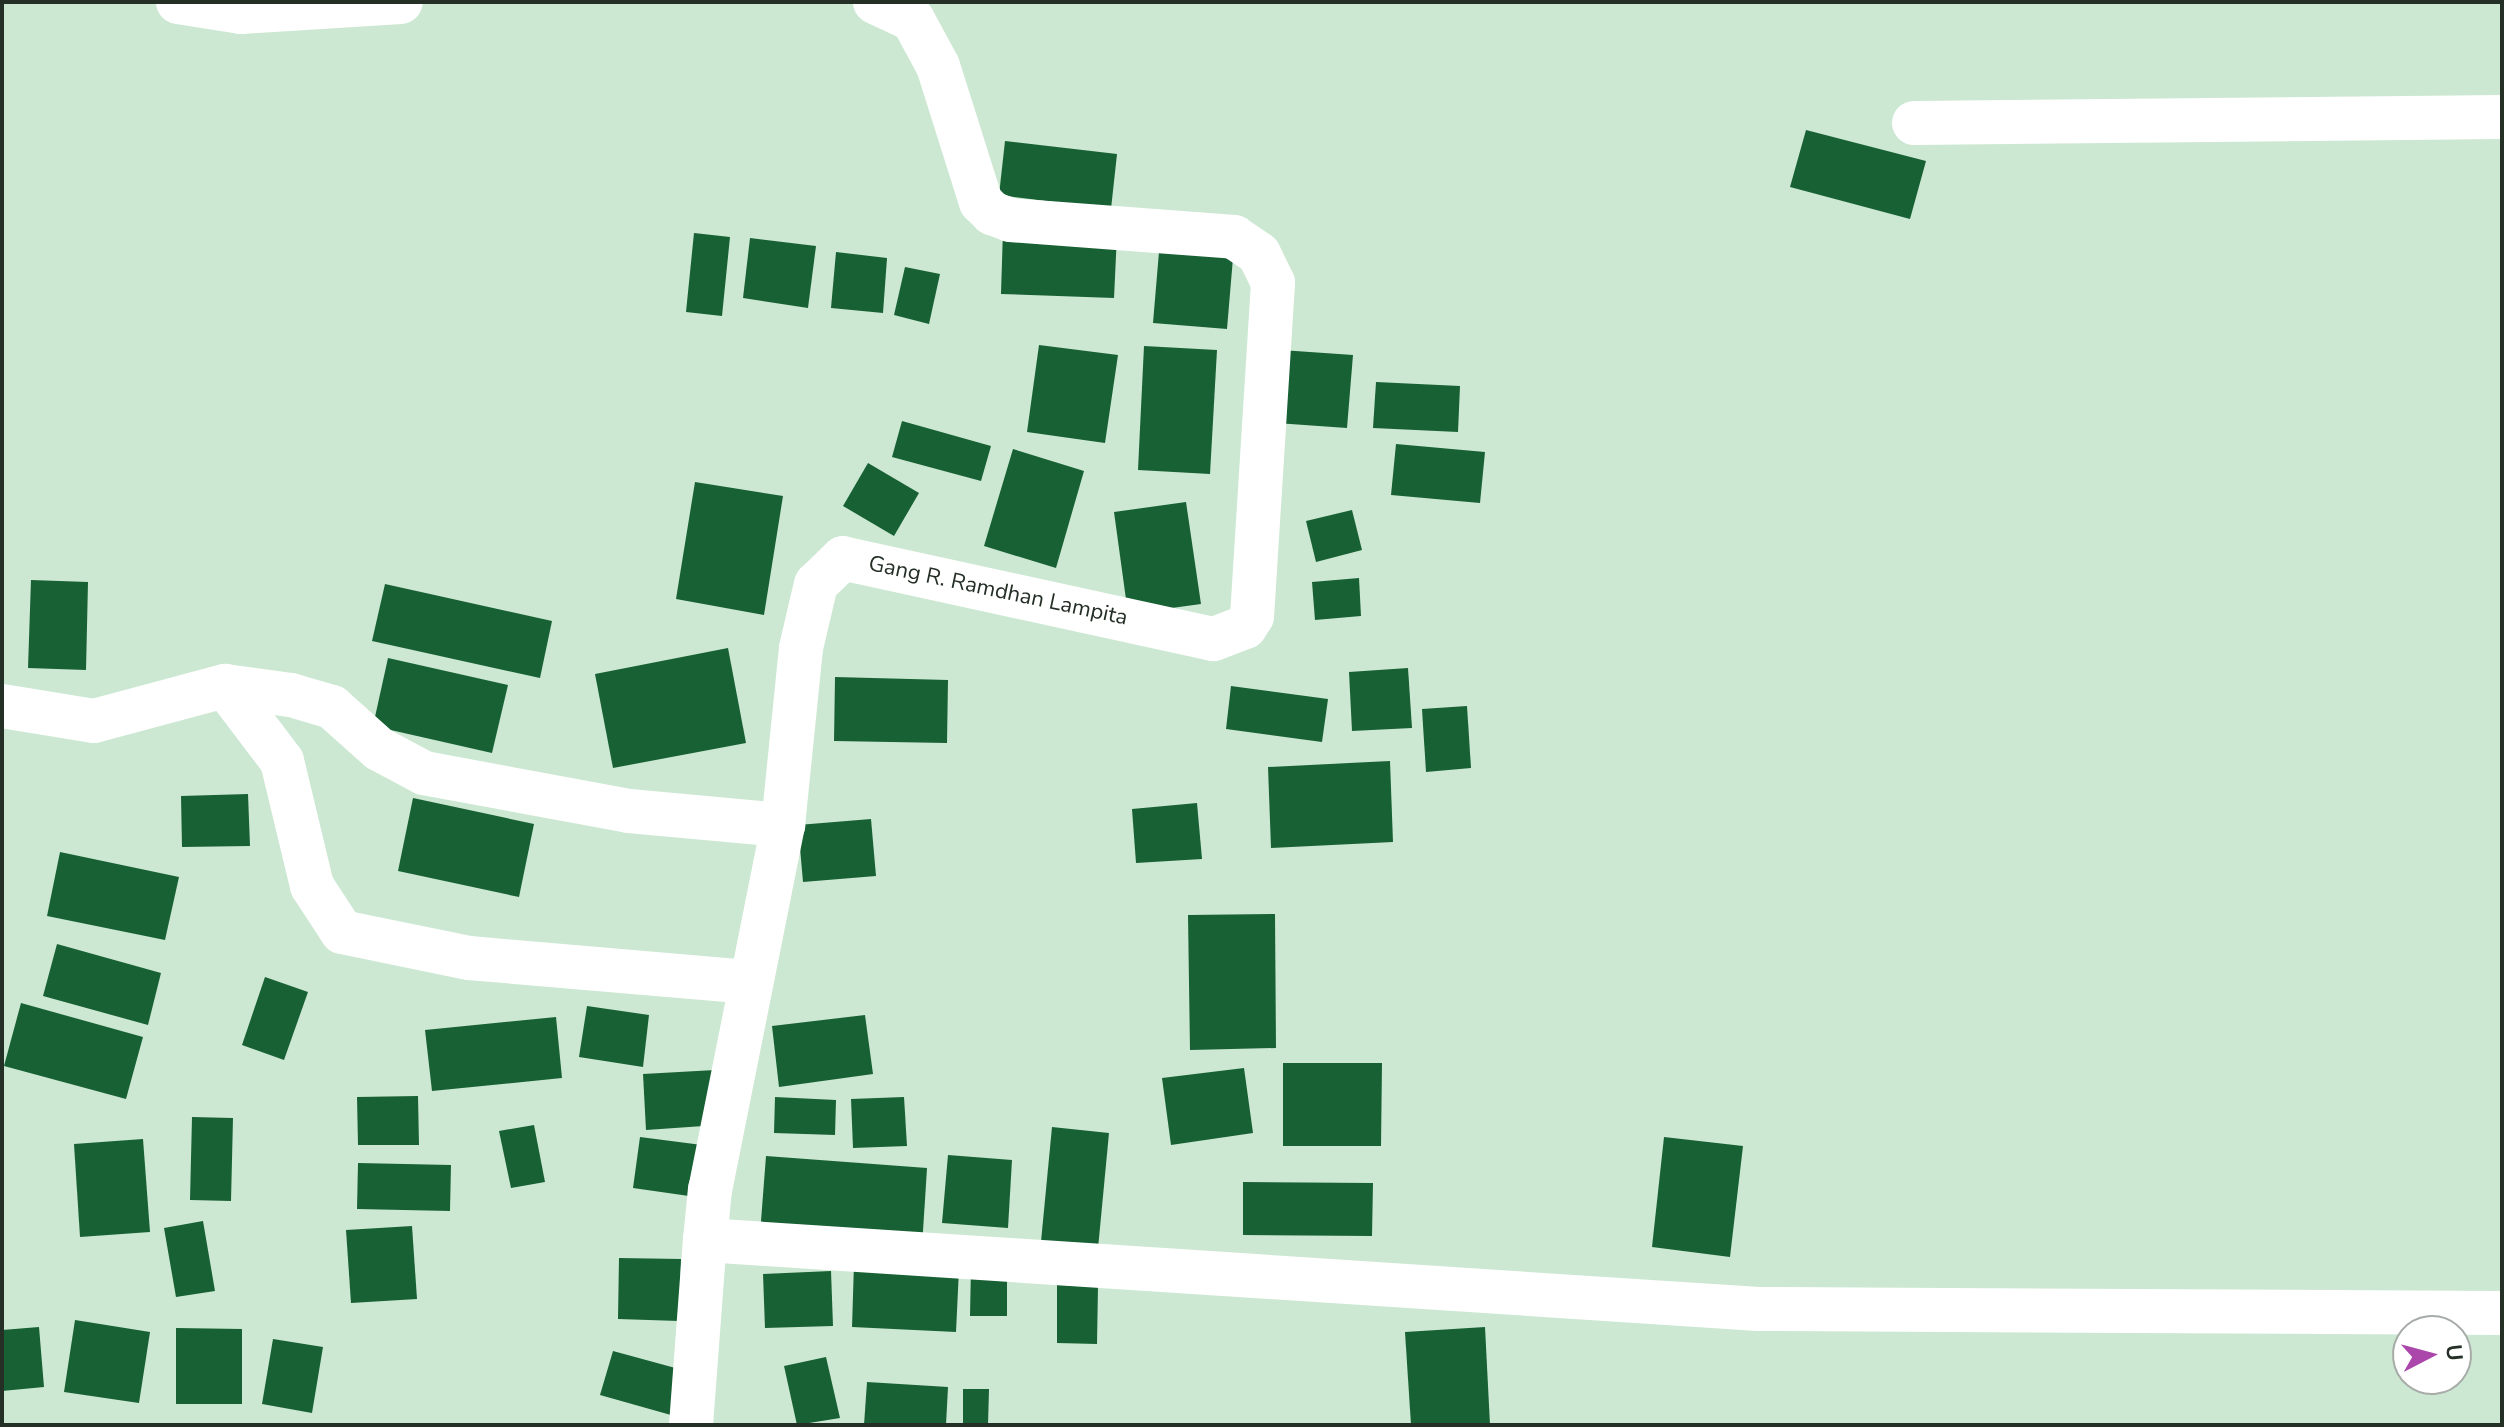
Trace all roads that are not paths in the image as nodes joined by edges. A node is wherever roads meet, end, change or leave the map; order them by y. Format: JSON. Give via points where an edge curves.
{"nodes":[{"id":1,"x":178,"y":2,"type":"edge"},
{"id":2,"x":401,"y":2,"type":"edge"},
{"id":3,"x":875,"y":2,"type":"edge"},
{"id":4,"x":2502,"y":117,"type":"edge"},
{"id":5,"x":1914,"y":123,"type":"dead end"},
{"id":6,"x":225,"y":686,"type":"junction"},
{"id":7,"x":2,"y":706,"type":"edge"},
{"id":8,"x":783,"y":825,"type":"junction"},
{"id":9,"x":751,"y":982,"type":"junction"},
{"id":10,"x":705,"y":1240,"type":"junction"},
{"id":11,"x":2502,"y":1313,"type":"edge"},
{"id":12,"x":691,"y":1425,"type":"edge"}],
"edges":[{"from":1,"to":2,"type":"street","via":[[241,12]]},
{"from":3,"to":8,"type":"street","name":"Gang R. Ramdhan Lampita","via":[[913,20],[938,66],[981,202],[992,213],[1010,220],[1234,237],[1259,254],[1273,283],[1252,616],[1245,627],[1213,639],[843,558],[816,584],[801,648]]},
{"from":4,"to":5,"type":"street"},
{"from":6,"to":7,"type":"street","via":[[94,721]]},
{"from":6,"to":8,"type":"street","via":[[332,707],[379,749],[424,773],[629,811]]},
{"from":6,"to":9,"type":"street","via":[[282,761],[312,886],[342,932],[469,958]]},
{"from":8,"to":9,"type":"street"},
{"from":9,"to":10,"type":"street","via":[[710,1189]]},
{"from":10,"to":11,"type":"street","via":[[1759,1309]]},
{"from":10,"to":12,"type":"street"}]}
